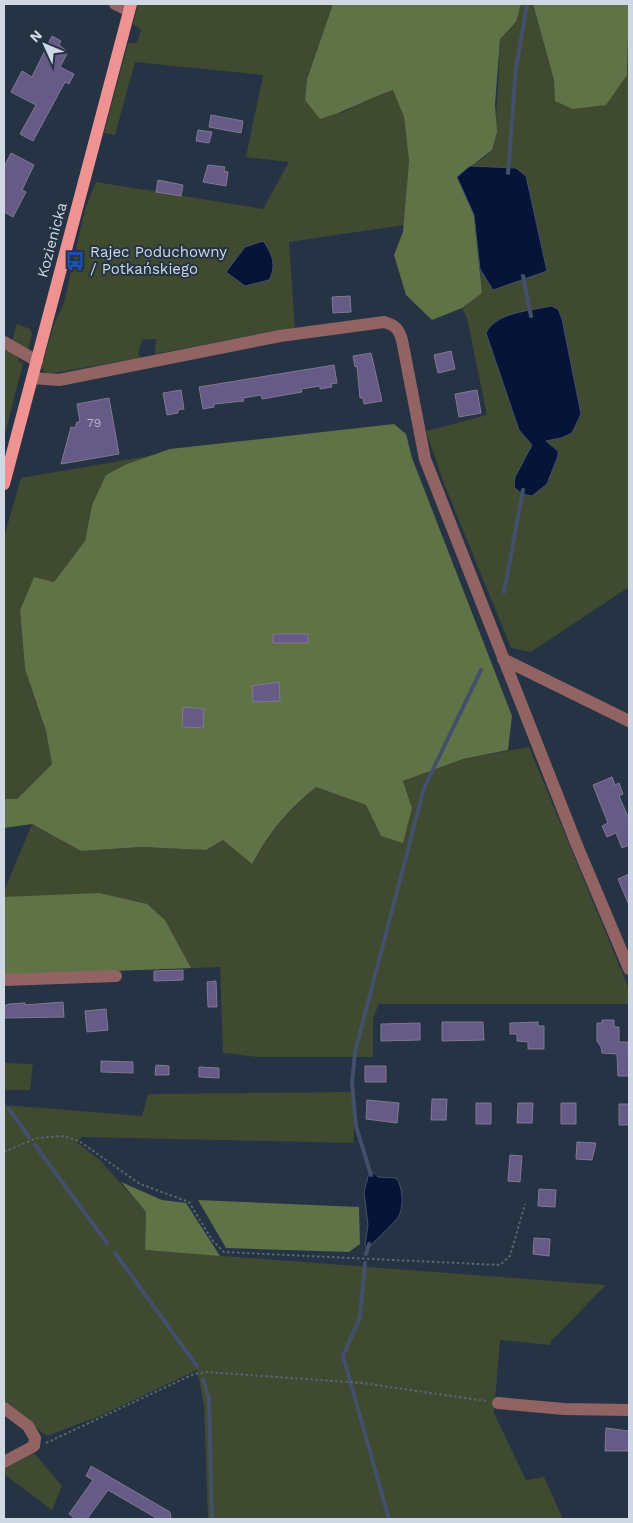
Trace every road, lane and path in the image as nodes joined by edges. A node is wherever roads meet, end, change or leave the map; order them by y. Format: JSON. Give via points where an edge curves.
{"nodes":[{"id":1,"x":115,"y":4,"type":"edge"},
{"id":2,"x":130,"y":7,"type":"edge"},
{"id":3,"x":4,"y":342,"type":"edge"},
{"id":4,"x":37,"y":361,"type":"junction"},
{"id":5,"x":32,"y":378,"type":"junction"},
{"id":6,"x":4,"y":484,"type":"edge"},
{"id":7,"x":503,"y":659,"type":"junction"},
{"id":8,"x":629,"y":721,"type":"edge"},
{"id":9,"x":629,"y":969,"type":"edge"},
{"id":10,"x":116,"y":976,"type":"dead end"},
{"id":11,"x":4,"y":980,"type":"edge"},
{"id":12,"x":4,"y":1152,"type":"edge"},
{"id":13,"x":525,"y":1204,"type":"dead end"},
{"id":14,"x":498,"y":1403,"type":"joint"},
{"id":15,"x":4,"y":1408,"type":"edge"},
{"id":16,"x":629,"y":1410,"type":"edge"},
{"id":17,"x":34,"y":1446,"type":"junction"},
{"id":18,"x":4,"y":1462,"type":"edge"}],
"edges":[{"from":1,"to":2,"type":"street"},
{"from":2,"to":4,"type":"main road","name":"Kozienicka"},
{"from":3,"to":4,"type":"street"},
{"from":4,"to":5,"type":"main road","name":"Kozienicka"},
{"from":5,"to":6,"type":"main road","name":"Kozienicka"},
{"from":5,"to":7,"type":"street","via":[[59,380],[280,336],[384,322],[393,324],[402,340],[424,459]]},
{"from":7,"to":8,"type":"street"},
{"from":7,"to":9,"type":"street"},
{"from":10,"to":11,"type":"street"},
{"from":12,"to":13,"type":"path","via":[[37,1138],[63,1136],[79,1141],[140,1184],[189,1202],[212,1240],[224,1252],[500,1265],[510,1256]]},
{"from":14,"to":16,"type":"street"},
{"from":14,"to":17,"type":"path","via":[[362,1383],[206,1372],[194,1374],[52,1441]]},
{"from":15,"to":17,"type":"street","via":[[28,1426],[36,1438]]},
{"from":17,"to":18,"type":"street"}]}
